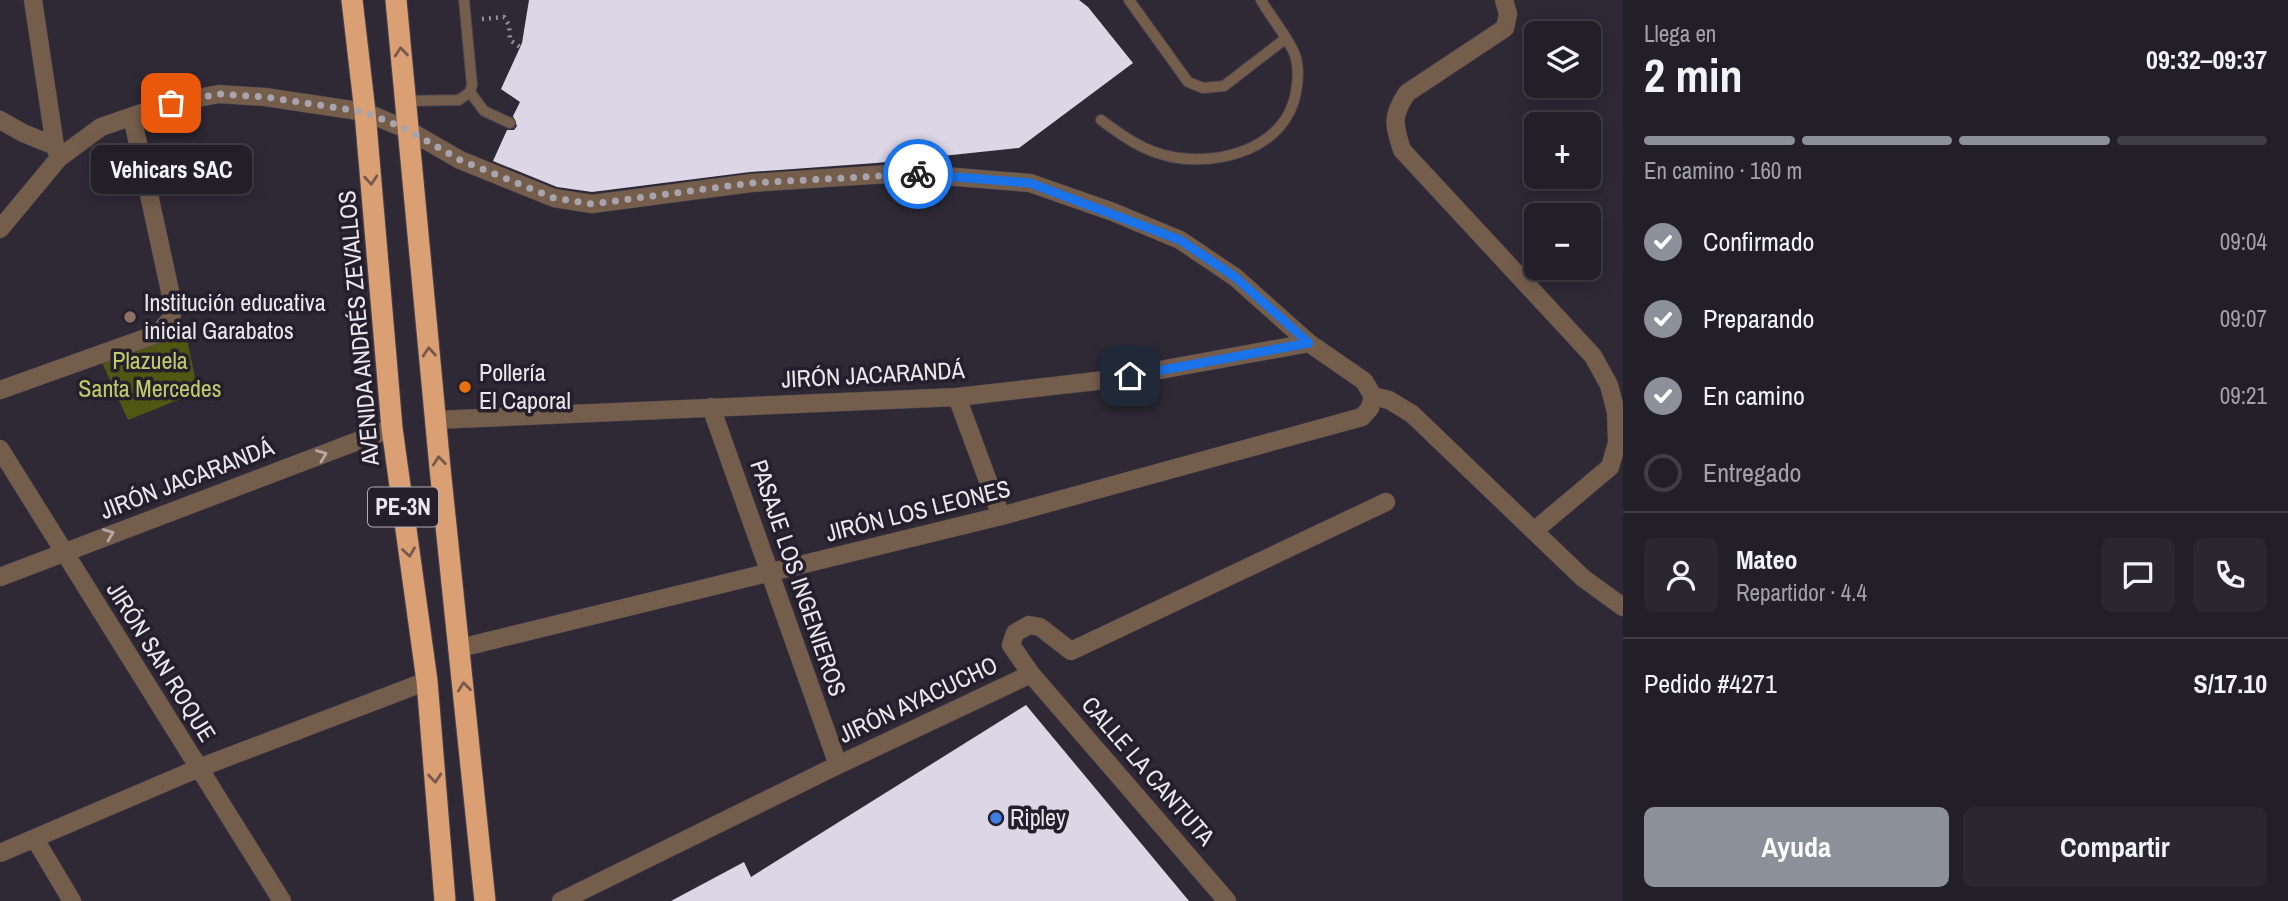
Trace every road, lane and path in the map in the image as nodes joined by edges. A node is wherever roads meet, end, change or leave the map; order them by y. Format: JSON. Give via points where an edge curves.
{"nodes":[{"id":1,"x":33,"y":0,"type":"edge"},
{"id":2,"x":352,"y":0,"type":"edge"},
{"id":3,"x":396,"y":0,"type":"edge"},
{"id":4,"x":464,"y":0,"type":"edge"},
{"id":5,"x":1129,"y":0,"type":"edge"},
{"id":6,"x":1261,"y":0,"type":"edge"},
{"id":7,"x":1504,"y":0,"type":"edge"},
{"id":8,"x":504,"y":17,"type":"dead end"},
{"id":9,"x":1284,"y":39,"type":"junction"},
{"id":10,"x":520,"y":47,"type":"dead end"},
{"id":11,"x":470,"y":92,"type":"junction"},
{"id":12,"x":405,"y":101,"type":"junction"},
{"id":13,"x":365,"y":112,"type":"junction"},
{"id":14,"x":132,"y":116,"type":"junction"},
{"id":15,"x":0,"y":120,"type":"edge"},
{"id":16,"x":1101,"y":120,"type":"dead end"},
{"id":17,"x":510,"y":122,"type":"dead end"},
{"id":18,"x":408,"y":130,"type":"junction"},
{"id":19,"x":57,"y":152,"type":"junction"},
{"id":20,"x":0,"y":229,"type":"edge"},
{"id":21,"x":1309,"y":343,"type":"junction"},
{"id":22,"x":0,"y":390,"type":"edge"},
{"id":23,"x":1373,"y":396,"type":"junction"},
{"id":24,"x":957,"y":397,"type":"junction"},
{"id":25,"x":711,"y":407,"type":"junction"},
{"id":26,"x":435,"y":420,"type":"junction"},
{"id":27,"x":392,"y":428,"type":"junction"},
{"id":28,"x":0,"y":449,"type":"edge"},
{"id":29,"x":1386,"y":502,"type":"dead end"},
{"id":30,"x":1001,"y":516,"type":"junction"},
{"id":31,"x":1534,"y":531,"type":"junction"},
{"id":32,"x":62,"y":552,"type":"junction"},
{"id":33,"x":771,"y":573,"type":"junction"},
{"id":34,"x":0,"y":577,"type":"edge"},
{"id":35,"x":1623,"y":607,"type":"edge"},
{"id":36,"x":460,"y":648,"type":"junction"},
{"id":37,"x":1031,"y":674,"type":"junction"},
{"id":38,"x":427,"y":681,"type":"junction"},
{"id":39,"x":838,"y":765,"type":"junction"},
{"id":40,"x":199,"y":768,"type":"junction"},
{"id":41,"x":35,"y":839,"type":"junction"},
{"id":42,"x":0,"y":853,"type":"edge"},
{"id":43,"x":72,"y":901,"type":"edge"},
{"id":44,"x":282,"y":901,"type":"edge"},
{"id":45,"x":445,"y":901,"type":"edge"},
{"id":46,"x":485,"y":901,"type":"edge"},
{"id":47,"x":561,"y":901,"type":"edge"},
{"id":48,"x":1227,"y":901,"type":"edge"}],
"edges":[{"from":1,"to":19,"type":"street"},
{"from":2,"to":13,"type":"highway","name":"AVENIDA ANDRÉS ZEVALLOS","number":"PE-3N"},
{"from":12,"to":3,"type":"highway","number":"PE-3N","one_way":true},
{"from":4,"to":11,"type":"lane"},
{"from":5,"to":9,"type":"lane","via":[[1188,82],[1203,88],[1224,86]]},
{"from":6,"to":9,"type":"lane"},
{"from":7,"to":31,"type":"street","via":[[1506,28],[1407,93],[1396,110],[1394,126],[1402,150],[1592,356],[1609,385],[1617,443],[1610,467]]},
{"from":8,"to":10,"type":"path","via":[[510,40]]},
{"from":9,"to":16,"type":"lane","via":[[1295,54],[1298,79],[1293,111],[1277,131],[1239,154],[1204,160],[1171,156],[1139,148]]},
{"from":11,"to":12,"type":"lane","via":[[459,100]]},
{"from":11,"to":17,"type":"lane","via":[[484,111]]},
{"from":12,"to":18,"type":"highway","number":"PE-3N"},
{"from":13,"to":14,"type":"street","via":[[219,94]]},
{"from":13,"to":18,"type":"street"},
{"from":13,"to":27,"type":"highway","name":"AVENIDA ANDRÉS ZEVALLOS","number":"PE-3N","one_way":true},
{"from":14,"to":19,"type":"street"},
{"from":14,"to":22,"type":"street","via":[[173,305],[171,319],[157,334]]},
{"from":15,"to":19,"type":"street"},
{"from":18,"to":21,"type":"street","via":[[460,160],[554,198],[592,204],[751,183],[884,174],[1030,183],[1180,240],[1235,277]]},
{"from":26,"to":18,"type":"highway","number":"PE-3N","one_way":true},
{"from":19,"to":20,"type":"street"},
{"from":21,"to":23,"type":"street","via":[[1364,381]]},
{"from":21,"to":24,"type":"street","name":"JIRÓN JACARANDÁ","via":[[1105,380]]},
{"from":23,"to":30,"type":"street","name":"JIRÓN LOS LEONES","via":[[1362,417]]},
{"from":23,"to":31,"type":"street","via":[[1412,414]]},
{"from":24,"to":25,"type":"street","name":"JIRÓN JACARANDÁ"},
{"from":24,"to":30,"type":"street"},
{"from":25,"to":26,"type":"street","name":"JIRÓN JACARANDÁ"},
{"from":25,"to":33,"type":"street","name":"PASAJE LOS INGENIEROS"},
{"from":36,"to":26,"type":"highway","number":"PE-3N","one_way":true},
{"from":32,"to":27,"type":"street","name":"JIRÓN JACARANDÁ","one_way":true},
{"from":27,"to":38,"type":"highway","name":"AVENIDA ANDRÉS ZEVALLOS","number":"PE-3N","one_way":true},
{"from":28,"to":32,"type":"street","name":"JIRÓN SAN ROQUE"},
{"from":29,"to":37,"type":"street","name":"JIRÓN AYACUCHO","via":[[1071,651],[1040,627],[1029,625],[1015,633],[1011,645]]},
{"from":30,"to":33,"type":"street","name":"JIRÓN LOS LEONES"},
{"from":31,"to":35,"type":"street","via":[[1583,578]]},
{"from":32,"to":34,"type":"street","name":"JIRÓN JACARANDÁ"},
{"from":32,"to":40,"type":"street","name":"JIRÓN SAN ROQUE"},
{"from":33,"to":36,"type":"street","name":"JIRÓN LOS LEONES"},
{"from":33,"to":39,"type":"street","name":"PASAJE LOS INGENIEROS"},
{"from":46,"to":36,"type":"highway","number":"PE-3N","one_way":true},
{"from":37,"to":39,"type":"street","name":"JIRÓN AYACUCHO"},
{"from":37,"to":48,"type":"street","name":"CALLE LA CANTUTA"},
{"from":38,"to":40,"type":"street"},
{"from":38,"to":45,"type":"highway","name":"AVENIDA ANDRÉS ZEVALLOS","number":"PE-3N","one_way":true},
{"from":39,"to":47,"type":"street","name":"JIRÓN AYACUCHO"},
{"from":40,"to":41,"type":"street"},
{"from":40,"to":44,"type":"street","name":"JIRÓN SAN ROQUE"},
{"from":41,"to":42,"type":"street"},
{"from":41,"to":43,"type":"street"}]}
